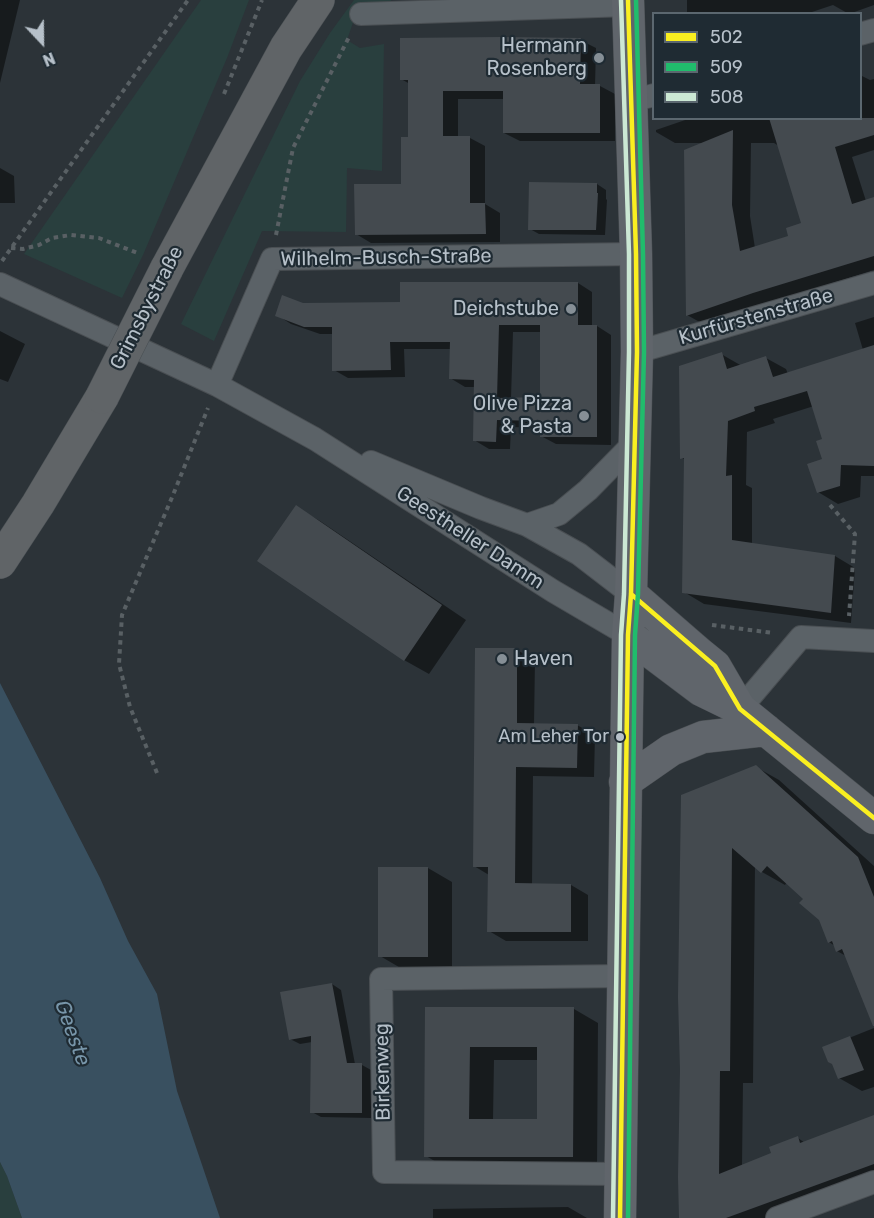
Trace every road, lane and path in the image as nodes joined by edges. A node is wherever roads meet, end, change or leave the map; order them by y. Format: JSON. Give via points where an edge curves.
{"nodes":[{"id":1,"x":188,"y":0,"type":"edge"},
{"id":2,"x":296,"y":0,"type":"edge"},
{"id":3,"x":318,"y":0,"type":"edge"},
{"id":4,"x":628,"y":3,"type":"edge"},
{"id":5,"x":361,"y":14,"type":"joint"},
{"id":6,"x":286,"y":48,"type":"junction"},
{"id":7,"x":642,"y":98,"type":"edge"},
{"id":8,"x":11,"y":248,"type":"junction"},
{"id":9,"x":636,"y":254,"type":"junction"},
{"id":10,"x":272,"y":259,"type":"junction"},
{"id":11,"x":155,"y":261,"type":"junction"},
{"id":12,"x":0,"y":264,"type":"edge"},
{"id":13,"x":874,"y":283,"type":"edge"},
{"id":14,"x":0,"y":284,"type":"edge"},
{"id":15,"x":637,"y":352,"type":"junction"},
{"id":16,"x":217,"y":385,"type":"junction"},
{"id":17,"x":315,"y":439,"type":"junction"},
{"id":18,"x":635,"y":442,"type":"junction"},
{"id":19,"x":830,"y":505,"type":"dead end"},
{"id":20,"x":526,"y":525,"type":"junction"},
{"id":21,"x":0,"y":562,"type":"edge"},
{"id":22,"x":631,"y":594,"type":"junction"},
{"id":23,"x":658,"y":617,"type":"junction"},
{"id":24,"x":628,"y":634,"type":"junction"},
{"id":25,"x":801,"y":637,"type":"junction"},
{"id":26,"x":848,"y":640,"type":"junction"},
{"id":27,"x":874,"y":641,"type":"edge"},
{"id":28,"x":740,"y":709,"type":"junction"},
{"id":29,"x":766,"y":730,"type":"junction"},
{"id":30,"x":157,"y":773,"type":"dead end"},
{"id":31,"x":625,"y":782,"type":"junction"},
{"id":32,"x":874,"y":818,"type":"edge"},
{"id":33,"x":623,"y":976,"type":"junction"},
{"id":34,"x":620,"y":1174,"type":"junction"},
{"id":35,"x":874,"y":1182,"type":"edge"},
{"id":36,"x":800,"y":1214,"type":"edge"},
{"id":37,"x":620,"y":1218,"type":"edge"},
{"id":38,"x":777,"y":1218,"type":"edge"}],
"edges":[{"from":1,"to":8,"type":"path"},
{"from":2,"to":6,"type":"highway","name":"Grimsbystraße"},
{"from":3,"to":6,"type":"highway","name":"Grimsbystraße"},
{"from":4,"to":5,"type":"street"},
{"from":4,"to":7,"type":"main road"},
{"from":5,"to":10,"type":"path","via":[[293,148]]},
{"from":6,"to":11,"type":"highway","name":"Grimsbystraße"},
{"from":7,"to":9,"type":"main road"},
{"from":8,"to":11,"type":"path","via":[[22,249],[71,235],[99,238]]},
{"from":8,"to":12,"type":"path"},
{"from":9,"to":10,"type":"street","name":"Wilhelm-Busch-Straße"},
{"from":9,"to":15,"type":"main road"},
{"from":10,"to":16,"type":"street","name":"Wilhelm-Busch-Straße"},
{"from":11,"to":21,"type":"highway","name":"Grimsbystraße","bridge":true,"via":[[102,397]]},
{"from":13,"to":15,"type":"street","name":"Kurfürstenstraße"},
{"from":14,"to":16,"type":"street","name":"Geestheller Damm"},
{"from":15,"to":18,"type":"main road"},
{"from":16,"to":17,"type":"street","name":"Geestheller Damm"},
{"from":16,"to":30,"type":"path","via":[[122,615],[119,664],[130,707]]},
{"from":17,"to":20,"type":"street","name":"Geestheller Damm"},
{"from":17,"to":24,"type":"street","name":"Geestheller Damm"},
{"from":18,"to":20,"type":"street","via":[[559,514]]},
{"from":18,"to":22,"type":"main road"},
{"from":19,"to":26,"type":"path","via":[[855,534]]},
{"from":20,"to":22,"type":"street","name":"Geestheller Damm","via":[[579,554]]},
{"from":22,"to":23,"type":"main road"},
{"from":22,"to":24,"type":"main road"},
{"from":23,"to":25,"type":"path"},
{"from":23,"to":28,"type":"main road","via":[[716,666]]},
{"from":24,"to":28,"type":"main road","via":[[701,690]]},
{"from":24,"to":31,"type":"main road"},
{"from":25,"to":26,"type":"street"},
{"from":25,"to":28,"type":"street"},
{"from":26,"to":27,"type":"street"},
{"from":28,"to":29,"type":"main road"},
{"from":29,"to":31,"type":"main road","via":[[703,737],[671,750]]},
{"from":29,"to":32,"type":"main road"},
{"from":31,"to":33,"type":"main road"},
{"from":33,"to":34,"type":"main road"},
{"from":33,"to":34,"type":"street","name":"Birkenweg","via":[[381,979],[384,1172]]},
{"from":34,"to":37,"type":"main road"},
{"from":35,"to":36,"type":"street"},
{"from":36,"to":38,"type":"street"}]}
